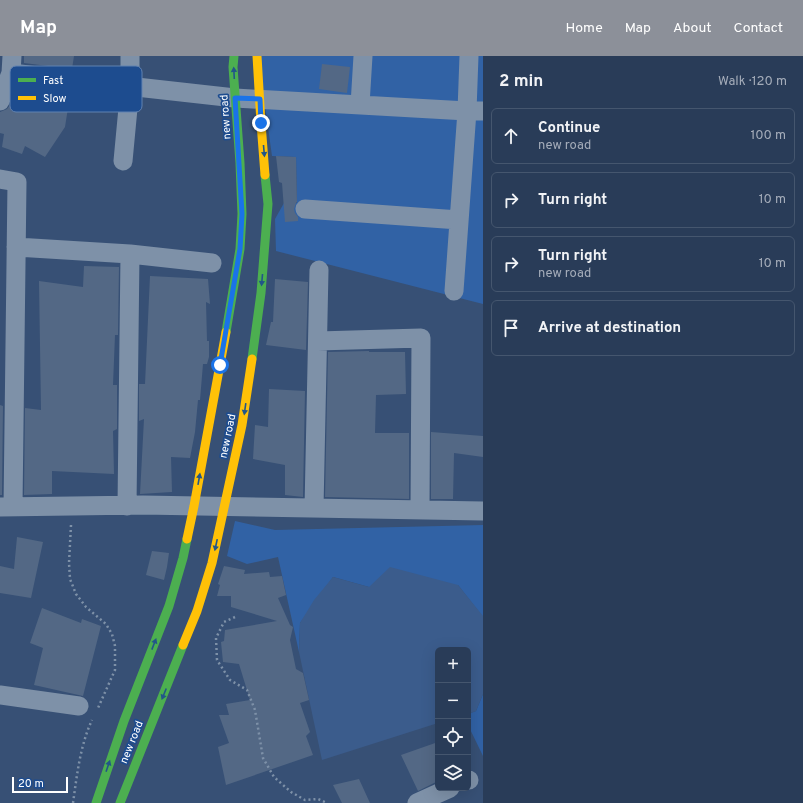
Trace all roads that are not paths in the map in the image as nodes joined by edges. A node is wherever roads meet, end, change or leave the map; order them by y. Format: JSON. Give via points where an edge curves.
{"nodes":[{"id":1,"x":234,"y":56,"type":"edge"},
{"id":2,"x":257,"y":56,"type":"edge"},
{"id":3,"x":363,"y":56,"type":"edge"},
{"id":4,"x":469,"y":56,"type":"edge"},
{"id":5,"x":10,"y":71,"type":"edge"},
{"id":6,"x":142,"y":88,"type":"edge"},
{"id":7,"x":235,"y":98,"type":"junction"},
{"id":8,"x":260,"y":99,"type":"junction"},
{"id":9,"x":0,"y":101,"type":"edge"},
{"id":10,"x":360,"y":105,"type":"junction"},
{"id":11,"x":475,"y":111,"type":"edge"},
{"id":12,"x":128,"y":112,"type":"edge"},
{"id":13,"x":124,"y":161,"type":"dead end"},
{"id":14,"x":0,"y":179,"type":"edge"},
{"id":15,"x":305,"y":209,"type":"dead end"},
{"id":16,"x":459,"y":220,"type":"junction"},
{"id":17,"x":16,"y":247,"type":"junction"},
{"id":18,"x":130,"y":254,"type":"junction"},
{"id":19,"x":212,"y":263,"type":"dead end"},
{"id":20,"x":319,"y":270,"type":"dead end"},
{"id":21,"x":454,"y":291,"type":"dead end"},
{"id":22,"x":318,"y":341,"type":"junction"},
{"id":23,"x":7,"y":411,"type":"edge"},
{"id":24,"x":127,"y":506,"type":"junction"},
{"id":25,"x":194,"y":506,"type":"junction"},
{"id":26,"x":6,"y":507,"type":"edge"},
{"id":27,"x":224,"y":507,"type":"junction"},
{"id":28,"x":314,"y":508,"type":"junction"},
{"id":29,"x":420,"y":510,"type":"junction"},
{"id":30,"x":483,"y":511,"type":"edge"},
{"id":31,"x":0,"y":695,"type":"edge"},
{"id":32,"x":87,"y":711,"type":"road end"},
{"id":33,"x":446,"y":794,"type":"edge"},
{"id":34,"x":96,"y":803,"type":"edge"},
{"id":35,"x":120,"y":803,"type":"edge"},
{"id":36,"x":417,"y":803,"type":"edge"}],
"edges":[{"from":7,"to":1,"type":"main road","name":"new road","one_way":true},
{"from":2,"to":8,"type":"main road","name":"new road"},
{"from":3,"to":10,"type":"street"},
{"from":4,"to":11,"type":"street"},
{"from":5,"to":9,"type":"street"},
{"from":6,"to":7,"type":"street"},
{"from":7,"to":8,"type":"street"},
{"from":25,"to":7,"type":"main road","name":"new road","one_way":true,"via":[[240,249],[242,214]]},
{"from":8,"to":10,"type":"street"},
{"from":8,"to":27,"type":"main road","name":"new road","one_way":true,"via":[[268,204],[261,293],[242,425]]},
{"from":10,"to":11,"type":"street"},
{"from":11,"to":16,"type":"street"},
{"from":12,"to":13,"type":"street"},
{"from":14,"to":17,"type":"street","via":[[17,182]]},
{"from":15,"to":16,"type":"street"},
{"from":16,"to":21,"type":"street"},
{"from":17,"to":18,"type":"street"},
{"from":17,"to":23,"type":"street"},
{"from":18,"to":19,"type":"street"},
{"from":18,"to":24,"type":"street"},
{"from":20,"to":22,"type":"street"},
{"from":22,"to":28,"type":"street"},
{"from":22,"to":29,"type":"street","via":[[421,338]]},
{"from":23,"to":26,"type":"street"},
{"from":24,"to":25,"type":"street"},
{"from":24,"to":26,"type":"street"},
{"from":25,"to":27,"type":"street"},
{"from":34,"to":25,"type":"main road","name":"new road","one_way":true,"via":[[124,721],[169,606]]},
{"from":27,"to":28,"type":"street"},
{"from":27,"to":35,"type":"main road","name":"new road","one_way":true,"via":[[212,563],[197,611]]},
{"from":28,"to":29,"type":"street"},
{"from":29,"to":30,"type":"street"},
{"from":31,"to":32,"type":"street"},
{"from":33,"to":36,"type":"street"}]}
